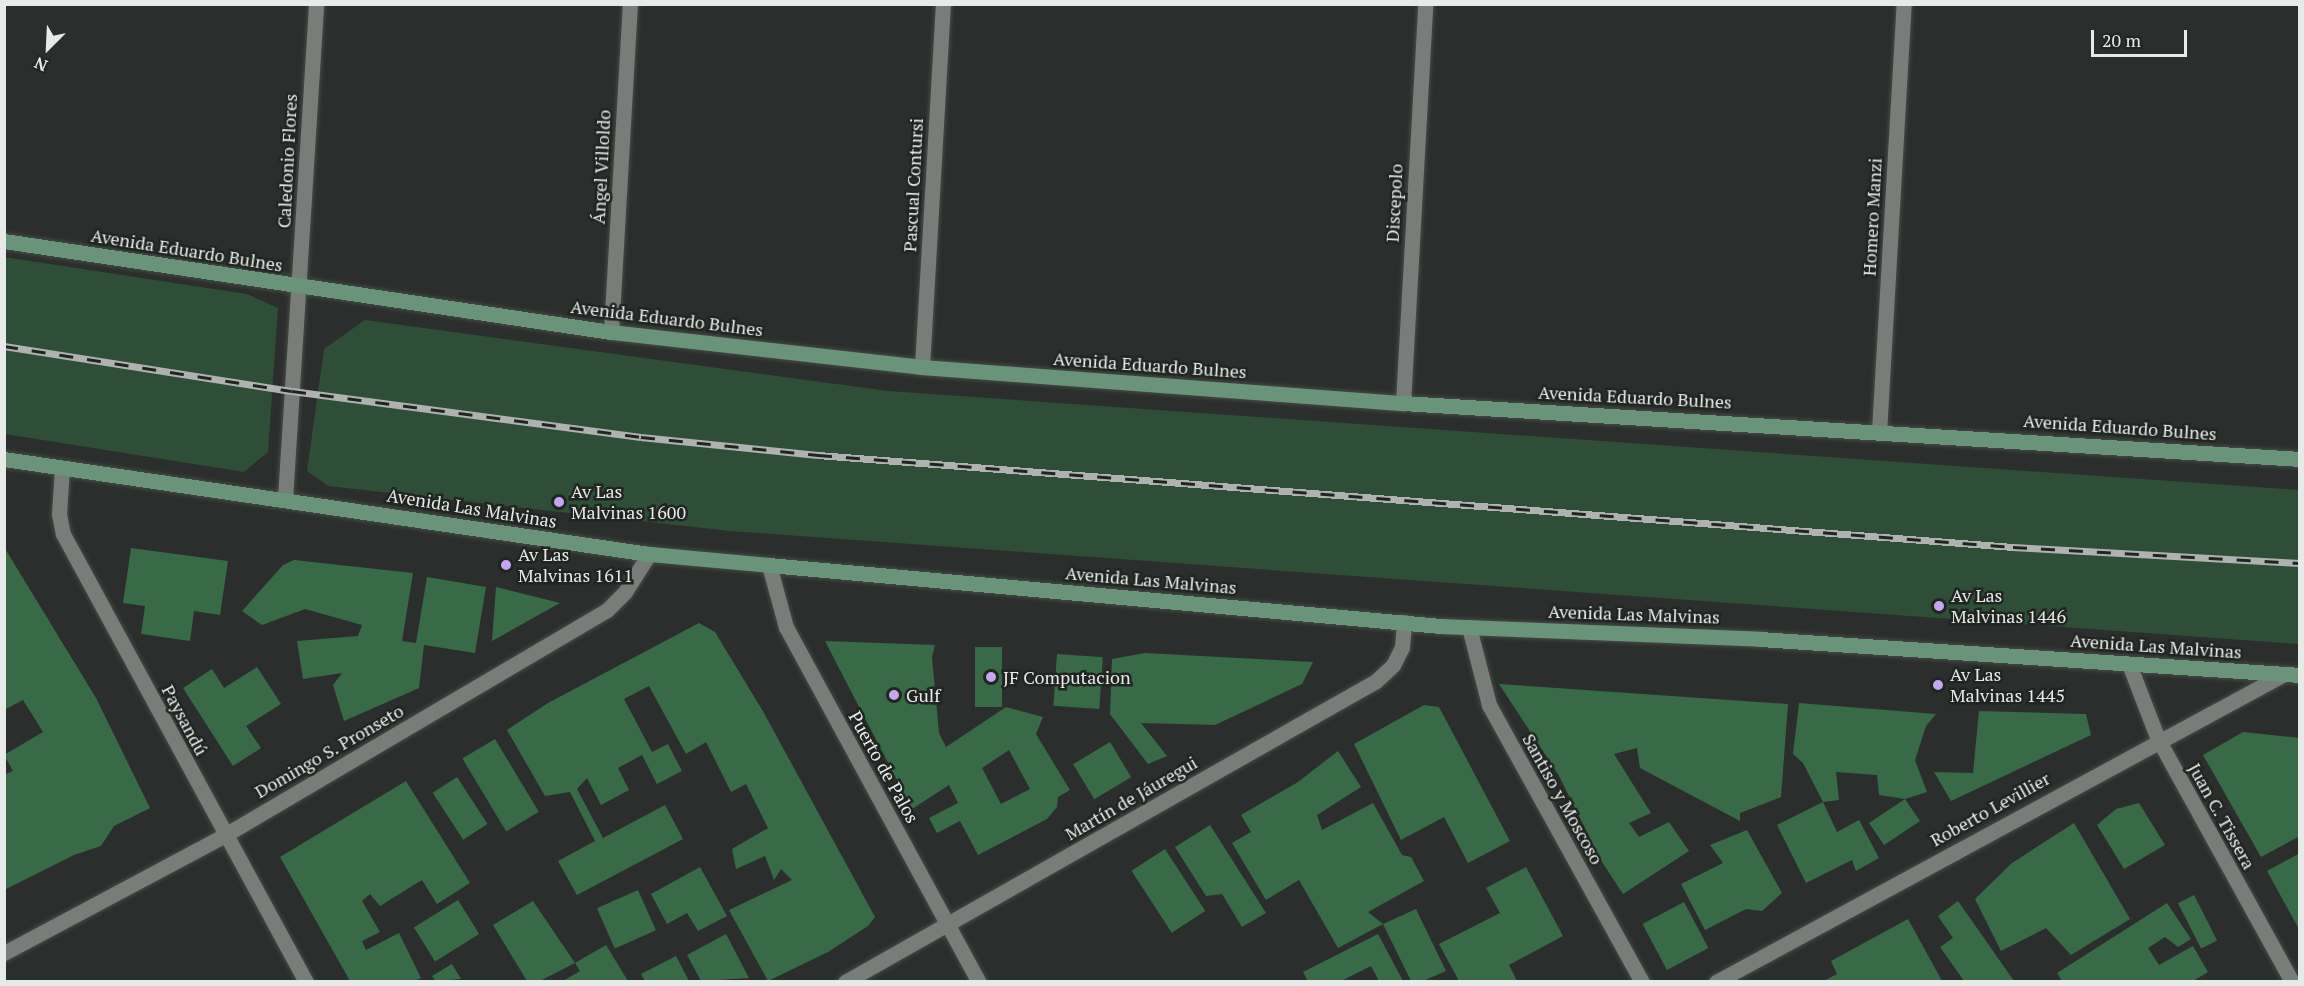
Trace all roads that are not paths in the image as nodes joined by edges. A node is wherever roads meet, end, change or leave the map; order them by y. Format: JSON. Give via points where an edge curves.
{"nodes":[{"id":1,"x":316,"y":4,"type":"edge"},
{"id":2,"x":630,"y":4,"type":"edge"},
{"id":3,"x":943,"y":4,"type":"edge"},
{"id":4,"x":1425,"y":4,"type":"edge"},
{"id":5,"x":1904,"y":4,"type":"edge"},
{"id":6,"x":4,"y":241,"type":"edge"},
{"id":7,"x":299,"y":287,"type":"junction"},
{"id":8,"x":612,"y":332,"type":"junction"},
{"id":9,"x":922,"y":368,"type":"junction"},
{"id":10,"x":1402,"y":403,"type":"junction"},
{"id":11,"x":1879,"y":432,"type":"junction"},
{"id":12,"x":4,"y":459,"type":"edge"},
{"id":13,"x":2300,"y":459,"type":"edge"},
{"id":14,"x":62,"y":468,"type":"junction"},
{"id":15,"x":285,"y":499,"type":"junction"},
{"id":16,"x":649,"y":554,"type":"junction"},
{"id":17,"x":769,"y":565,"type":"junction"},
{"id":18,"x":1404,"y":622,"type":"junction"},
{"id":19,"x":1469,"y":627,"type":"junction"},
{"id":20,"x":2129,"y":664,"type":"junction"},
{"id":21,"x":2292,"y":675,"type":"edge"},
{"id":22,"x":2158,"y":739,"type":"junction"},
{"id":23,"x":225,"y":835,"type":"junction"},
{"id":24,"x":948,"y":924,"type":"junction"},
{"id":25,"x":4,"y":953,"type":"edge"},
{"id":26,"x":306,"y":981,"type":"edge"},
{"id":27,"x":845,"y":981,"type":"edge"},
{"id":28,"x":979,"y":981,"type":"edge"},
{"id":29,"x":1642,"y":981,"type":"edge"},
{"id":30,"x":1716,"y":981,"type":"edge"},
{"id":31,"x":2292,"y":981,"type":"edge"}],
"edges":[{"from":1,"to":7,"type":"street","name":"Caledonio Flores"},
{"from":2,"to":8,"type":"street","name":"Ángel Villoldo"},
{"from":3,"to":9,"type":"street","name":"Pascual Contursi"},
{"from":4,"to":10,"type":"street","name":"Discepolo"},
{"from":5,"to":11,"type":"street","name":"Homero Manzi"},
{"from":6,"to":7,"type":"main road","name":"Avenida Eduardo Bulnes"},
{"from":7,"to":8,"type":"main road","name":"Avenida Eduardo Bulnes"},
{"from":7,"to":15,"type":"street","name":"Caledonio Flores"},
{"from":8,"to":9,"type":"main road","name":"Avenida Eduardo Bulnes"},
{"from":9,"to":10,"type":"main road","name":"Avenida Eduardo Bulnes"},
{"from":10,"to":11,"type":"main road","name":"Avenida Eduardo Bulnes"},
{"from":11,"to":13,"type":"main road","name":"Avenida Eduardo Bulnes"},
{"from":12,"to":14,"type":"main road","name":"Avenida Las Malvinas"},
{"from":14,"to":15,"type":"main road","name":"Avenida Las Malvinas"},
{"from":14,"to":23,"type":"street","name":"Paysandú","via":[[59,514],[63,534]]},
{"from":15,"to":16,"type":"main road","name":"Avenida Las Malvinas"},
{"from":16,"to":17,"type":"main road","name":"Avenida Las Malvinas"},
{"from":16,"to":23,"type":"street","name":"Domingo S. Pronseto","via":[[625,592],[607,610]]},
{"from":17,"to":18,"type":"main road","name":"Avenida Las Malvinas"},
{"from":17,"to":24,"type":"street","name":"Puerto de Palos","via":[[786,627]]},
{"from":18,"to":19,"type":"main road","name":"Avenida Las Malvinas"},
{"from":18,"to":24,"type":"street","name":"Martín de Jáuregui","via":[[1402,647],[1393,665],[1376,681]]},
{"from":19,"to":20,"type":"main road","name":"Avenida Las Malvinas","via":[[1760,639]]},
{"from":19,"to":29,"type":"street","name":"Santiso y Moscoso","via":[[1488,705]]},
{"from":20,"to":21,"type":"main road","name":"Avenida Las Malvinas"},
{"from":20,"to":22,"type":"street","name":"Juan C. Tissera"},
{"from":21,"to":22,"type":"street","name":"Roberto Levillier"},
{"from":22,"to":30,"type":"street","name":"Roberto Levillier"},
{"from":22,"to":31,"type":"street","name":"Juan C. Tissera"},
{"from":23,"to":25,"type":"street","name":"Domingo S. Pronseto"},
{"from":23,"to":26,"type":"street","name":"Paysandú"},
{"from":24,"to":27,"type":"street","name":"Martín de Jáuregui"},
{"from":24,"to":28,"type":"street","name":"Puerto de Palos"}]}
